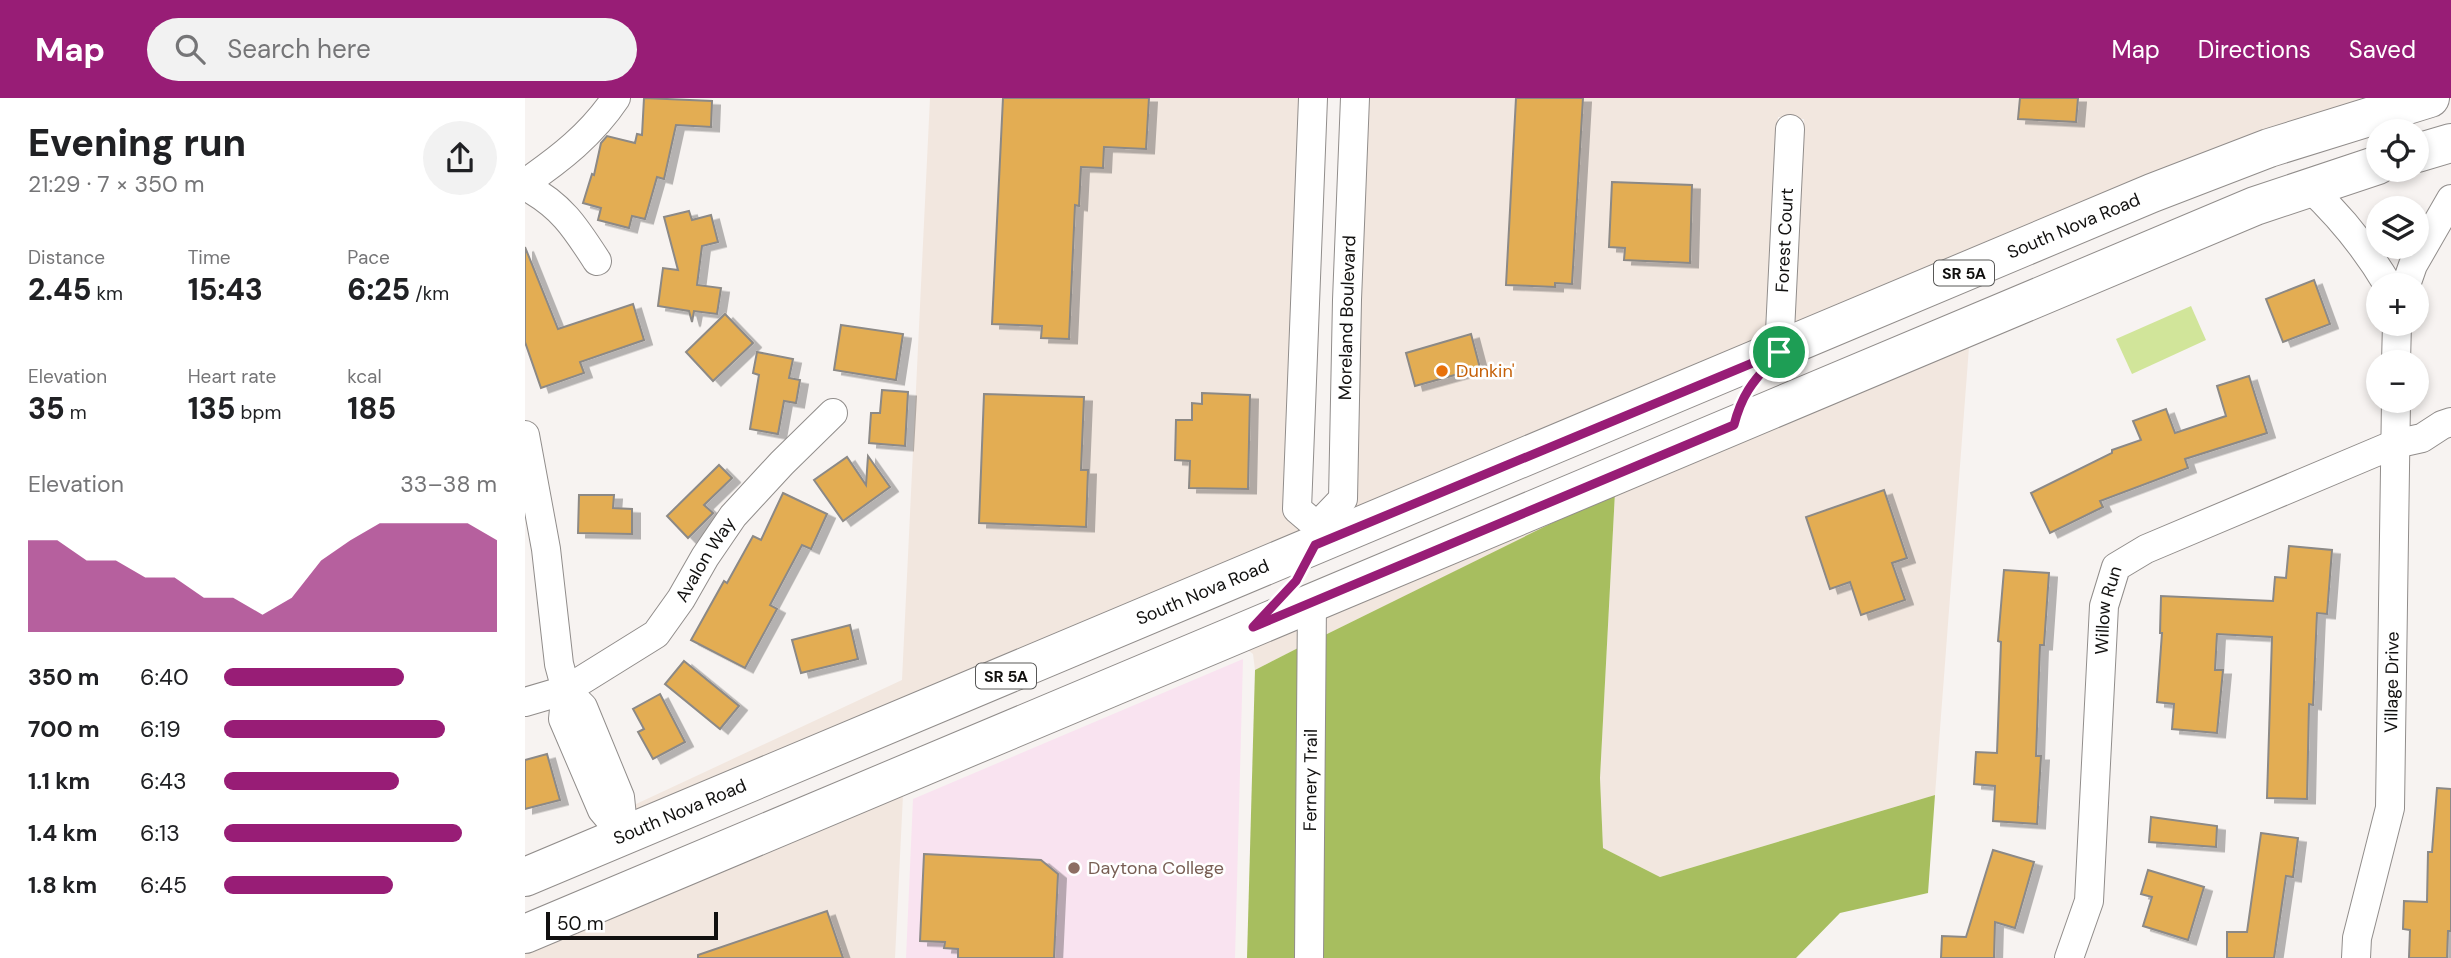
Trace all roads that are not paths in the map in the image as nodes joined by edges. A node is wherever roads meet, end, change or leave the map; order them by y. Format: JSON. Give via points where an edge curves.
{"nodes":[{"id":1,"x":616,"y":98,"type":"edge"},
{"id":2,"x":1313,"y":98,"type":"edge"},
{"id":3,"x":1355,"y":98,"type":"edge"},
{"id":4,"x":2430,"y":98,"type":"edge"},
{"id":5,"x":1790,"y":129,"type":"dead end"},
{"id":6,"x":2451,"y":143,"type":"edge"},
{"id":7,"x":2429,"y":149,"type":"edge"},
{"id":8,"x":1310,"y":155,"type":"junction"},
{"id":9,"x":1353,"y":158,"type":"junction"},
{"id":10,"x":2366,"y":169,"type":"edge"},
{"id":11,"x":525,"y":184,"type":"edge"},
{"id":12,"x":2309,"y":187,"type":"junction"},
{"id":13,"x":2451,"y":199,"type":"edge"},
{"id":14,"x":597,"y":261,"type":"dead end"},
{"id":15,"x":2381,"y":273,"type":"edge"},
{"id":16,"x":2410,"y":273,"type":"edge"},
{"id":17,"x":1779,"y":352,"type":"junction"},
{"id":18,"x":833,"y":413,"type":"dead end"},
{"id":19,"x":2396,"y":413,"type":"edge"},
{"id":20,"x":2451,"y":422,"type":"edge"},
{"id":21,"x":1734,"y":425,"type":"junction"},
{"id":22,"x":525,"y":435,"type":"edge"},
{"id":23,"x":2422,"y":438,"type":"junction"},
{"id":24,"x":2451,"y":441,"type":"edge"},
{"id":25,"x":2395,"y":444,"type":"junction"},
{"id":26,"x":1387,"y":515,"type":"junction"},
{"id":27,"x":1316,"y":536,"type":"junction"},
{"id":28,"x":1312,"y":603,"type":"junction"},
{"id":29,"x":1253,"y":627,"type":"junction"},
{"id":30,"x":566,"y":690,"type":"junction"},
{"id":31,"x":525,"y":702,"type":"edge"},
{"id":32,"x":624,"y":836,"type":"junction"},
{"id":33,"x":525,"y":877,"type":"edge"},
{"id":34,"x":525,"y":934,"type":"edge"},
{"id":35,"x":1309,"y":958,"type":"edge"},
{"id":36,"x":2069,"y":958,"type":"edge"},
{"id":37,"x":2356,"y":958,"type":"edge"}],
"edges":[{"from":1,"to":11,"type":"street","via":[[562,158]]},
{"from":2,"to":8,"type":"street"},
{"from":3,"to":9,"type":"street","name":"Moreland Boulevard"},
{"from":4,"to":17,"type":"main road","name":"South Nova Road","number":"SR 5A","via":[[2269,148],[2178,183]]},
{"from":5,"to":17,"type":"street","name":"Forest Court"},
{"from":6,"to":7,"type":"main road"},
{"from":8,"to":9,"type":"street"},
{"from":8,"to":27,"type":"street","via":[[1297,509]]},
{"from":9,"to":27,"type":"street","name":"Moreland Boulevard","via":[[1343,499]]},
{"from":10,"to":12,"type":"main road"},
{"from":11,"to":14,"type":"street","via":[[574,224]]},
{"from":12,"to":15,"type":"street","via":[[2339,215]]},
{"from":12,"to":21,"type":"main road"},
{"from":13,"to":16,"type":"street"},
{"from":17,"to":21,"type":"main road","via":[[1749,388]]},
{"from":17,"to":26,"type":"main road","name":"South Nova Road","number":"SR 5A"},
{"from":18,"to":30,"type":"street","name":"Avalon Way","via":[[733,516],[656,634]]},
{"from":19,"to":25,"type":"street","name":"Village Drive"},
{"from":20,"to":23,"type":"street"},
{"from":21,"to":28,"type":"main road"},
{"from":22,"to":30,"type":"street"},
{"from":23,"to":24,"type":"street"},
{"from":23,"to":25,"type":"street","name":"Willow Run"},
{"from":25,"to":36,"type":"street","name":"Willow Run","via":[[2145,549],[2116,567],[2104,606],[2089,901]]},
{"from":25,"to":37,"type":"street","name":"Village Drive","via":[[2390,808]]},
{"from":26,"to":27,"type":"main road","name":"South Nova Road","number":"SR 5A"},
{"from":26,"to":28,"type":"main road","via":[[1330,571]]},
{"from":27,"to":29,"type":"main road","via":[[1296,581]]},
{"from":27,"to":32,"type":"main road","name":"South Nova Road","number":"SR 5A"},
{"from":28,"to":29,"type":"main road"},
{"from":28,"to":35,"type":"street","name":"Fernery Trail"},
{"from":29,"to":34,"type":"main road"},
{"from":30,"to":31,"type":"street","name":"Avalon Way"},
{"from":30,"to":32,"type":"street","via":[[563,719],[602,810]]},
{"from":32,"to":33,"type":"main road","name":"South Nova Road","number":"SR 5A"}]}
